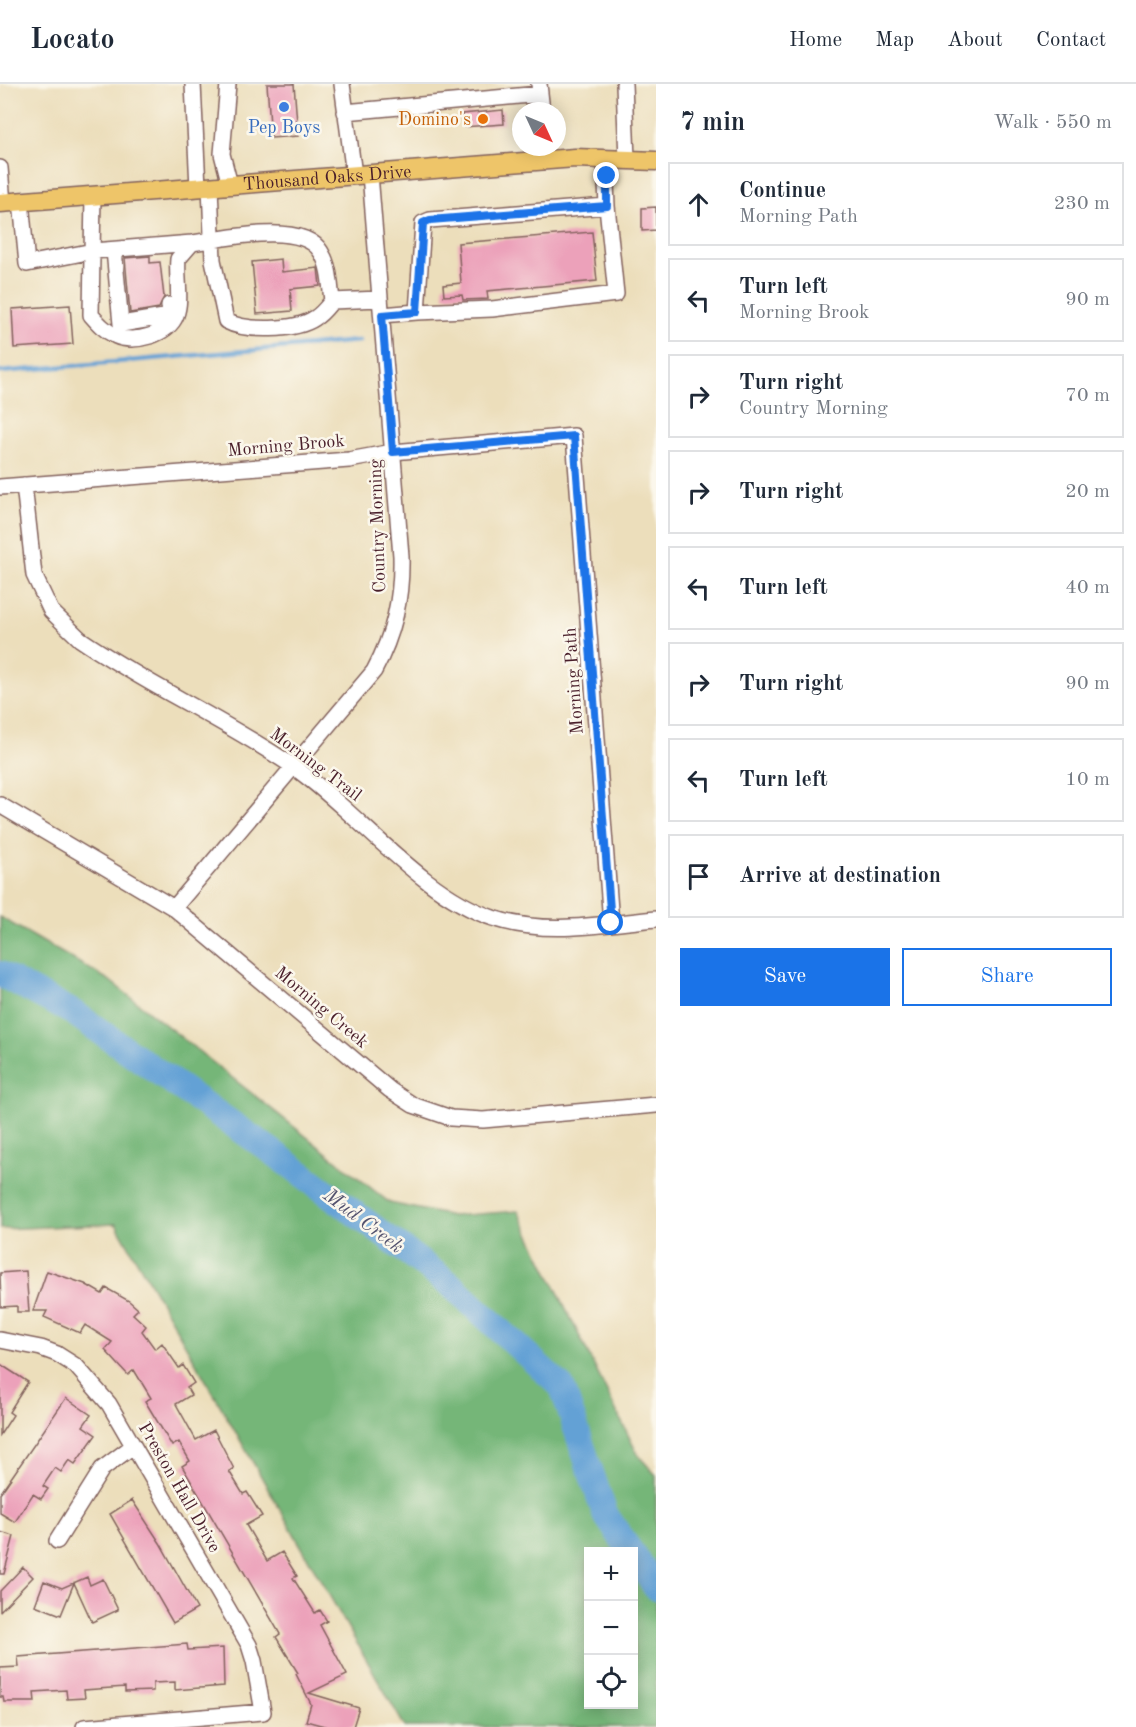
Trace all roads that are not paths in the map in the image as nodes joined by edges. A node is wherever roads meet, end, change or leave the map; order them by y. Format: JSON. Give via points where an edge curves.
{"nodes":[{"id":1,"x":194,"y":84,"type":"edge"},
{"id":2,"x":228,"y":84,"type":"edge"},
{"id":3,"x":342,"y":84,"type":"edge"},
{"id":4,"x":624,"y":84,"type":"edge"},
{"id":5,"x":540,"y":89,"type":"edge"},
{"id":6,"x":345,"y":112,"type":"junction"},
{"id":7,"x":528,"y":156,"type":"edge"},
{"id":8,"x":566,"y":156,"type":"edge"},
{"id":9,"x":605,"y":159,"type":"junction"},
{"id":10,"x":627,"y":159,"type":"junction"},
{"id":11,"x":656,"y":161,"type":"edge"},
{"id":12,"x":0,"y":168,"type":"edge"},
{"id":13,"x":362,"y":174,"type":"junction"},
{"id":14,"x":230,"y":185,"type":"junction"},
{"id":15,"x":204,"y":187,"type":"junction"},
{"id":16,"x":93,"y":195,"type":"junction"},
{"id":17,"x":8,"y":202,"type":"edge"},
{"id":18,"x":607,"y":206,"type":"junction"},
{"id":19,"x":211,"y":240,"type":"junction"},
{"id":20,"x":192,"y":243,"type":"junction"},
{"id":21,"x":114,"y":250,"type":"junction"},
{"id":22,"x":93,"y":251,"type":"junction"},
{"id":23,"x":178,"y":259,"type":"junction"},
{"id":24,"x":332,"y":301,"type":"junction"},
{"id":25,"x":381,"y":307,"type":"junction"},
{"id":26,"x":417,"y":312,"type":"junction"},
{"id":27,"x":574,"y":436,"type":"joint"},
{"id":28,"x":393,"y":452,"type":"junction"},
{"id":29,"x":24,"y":485,"type":"junction"},
{"id":30,"x":0,"y":487,"type":"edge"},
{"id":31,"x":293,"y":767,"type":"junction"},
{"id":32,"x":0,"y":805,"type":"edge"},
{"id":33,"x":174,"y":908,"type":"junction"},
{"id":34,"x":656,"y":919,"type":"edge"},
{"id":35,"x":611,"y":923,"type":"junction"},
{"id":36,"x":656,"y":1105,"type":"edge"},
{"id":37,"x":0,"y":1340,"type":"edge"},
{"id":38,"x":133,"y":1446,"type":"junction"},
{"id":39,"x":57,"y":1541,"type":"dead end"},
{"id":40,"x":84,"y":1727,"type":"edge"}],
"edges":[{"from":1,"to":15,"type":"street"},
{"from":2,"to":14,"type":"street","via":[[222,154]]},
{"from":3,"to":6,"type":"street","name":"Country Morning"},
{"from":4,"to":10,"type":"street"},
{"from":5,"to":6,"type":"street"},
{"from":6,"to":13,"type":"street","name":"Country Morning"},
{"from":7,"to":13,"type":"main road","name":"Thousand Oaks Drive"},
{"from":8,"to":9,"type":"main road","name":"Thousand Oaks Drive"},
{"from":9,"to":10,"type":"main road","name":"Thousand Oaks Drive"},
{"from":9,"to":18,"type":"street"},
{"from":10,"to":11,"type":"main road","name":"Thousand Oaks Drive"},
{"from":12,"to":17,"type":"street"},
{"from":13,"to":14,"type":"main road","name":"Thousand Oaks Drive"},
{"from":13,"to":25,"type":"street","name":"Country Morning"},
{"from":14,"to":15,"type":"main road","name":"Thousand Oaks Drive"},
{"from":15,"to":16,"type":"main road","name":"Thousand Oaks Drive"},
{"from":15,"to":19,"type":"street"},
{"from":16,"to":17,"type":"main road","name":"Thousand Oaks Drive"},
{"from":16,"to":22,"type":"street"},
{"from":17,"to":22,"type":"street","via":[[27,264]]},
{"from":18,"to":26,"type":"street","via":[[423,223]]},
{"from":18,"to":26,"type":"street","via":[[616,294],[492,309]]},
{"from":19,"to":20,"type":"street"},
{"from":19,"to":24,"type":"street","via":[[288,234],[306,239],[320,249],[328,266]]},
{"from":19,"to":24,"type":"street","via":[[222,310],[226,321],[237,327],[294,326],[315,319]]},
{"from":20,"to":21,"type":"street"},
{"from":20,"to":23,"type":"street"},
{"from":21,"to":22,"type":"street"},
{"from":21,"to":23,"type":"street","via":[[121,324],[170,316],[168,268]]},
{"from":22,"to":23,"type":"street","via":[[91,315],[117,337],[152,336],[168,329],[178,304]]},
{"from":24,"to":25,"type":"street"},
{"from":25,"to":26,"type":"street"},
{"from":25,"to":28,"type":"street","name":"Country Morning"},
{"from":27,"to":28,"type":"street","name":"Morning Brook"},
{"from":27,"to":35,"type":"street","name":"Morning Path"},
{"from":28,"to":29,"type":"street","name":"Morning Brook","via":[[349,460]]},
{"from":28,"to":31,"type":"street","name":"Country Morning","via":[[402,576],[391,635],[374,671]]},
{"from":29,"to":30,"type":"street","name":"Morning Brook"},
{"from":29,"to":31,"type":"street","name":"Morning Trail","via":[[34,575],[51,611],[91,646]]},
{"from":31,"to":33,"type":"street","name":"Country Morning"},
{"from":31,"to":35,"type":"street","name":"Morning Trail","via":[[432,884],[473,910],[530,927]]},
{"from":32,"to":33,"type":"street","name":"Morning Creek"},
{"from":33,"to":36,"type":"street","name":"Morning Creek","via":[[390,1090],[425,1111],[483,1120]]},
{"from":34,"to":35,"type":"street","name":"Morning Trail"},
{"from":37,"to":38,"type":"street","name":"Preston Hall Drive","via":[[41,1348],[76,1366],[109,1404]]},
{"from":38,"to":39,"type":"street","via":[[102,1469]]},
{"from":38,"to":40,"type":"street","name":"Preston Hall Drive","via":[[249,1645],[263,1712]]}]}
